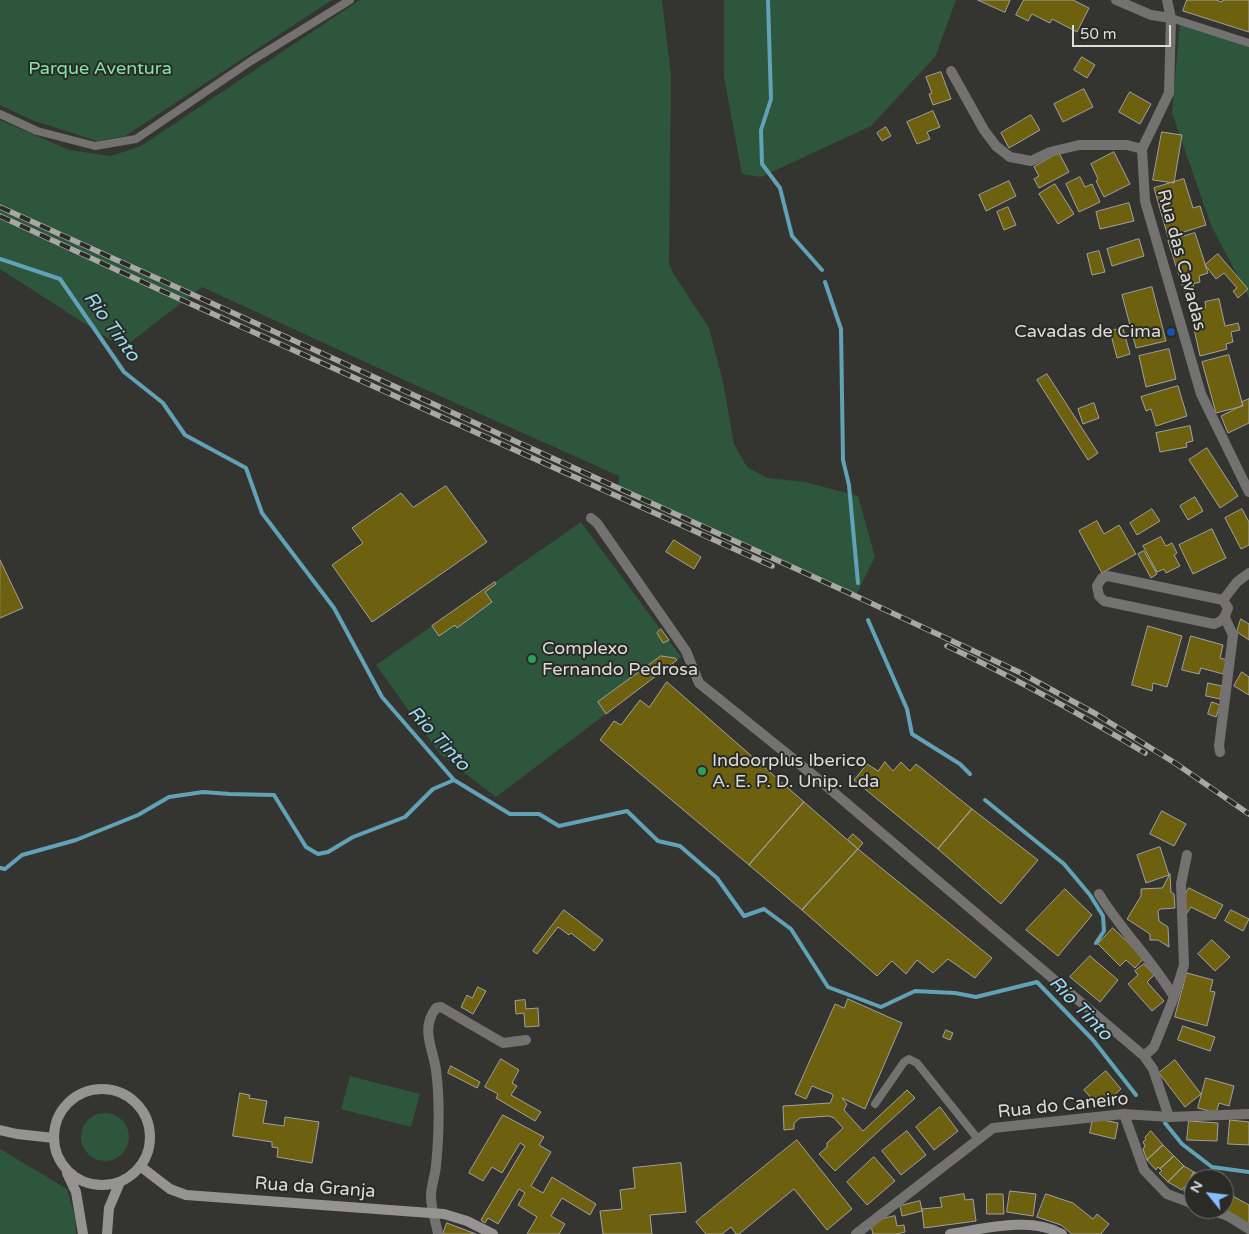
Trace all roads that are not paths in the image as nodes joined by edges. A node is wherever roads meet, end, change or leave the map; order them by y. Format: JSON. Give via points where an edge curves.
{"nodes":[{"id":1,"x":350,"y":0,"type":"edge"},
{"id":2,"x":1116,"y":0,"type":"edge"},
{"id":3,"x":1168,"y":0,"type":"edge"},
{"id":4,"x":1171,"y":18,"type":"junction"},
{"id":5,"x":1249,"y":43,"type":"edge"},
{"id":6,"x":951,"y":71,"type":"dead end"},
{"id":7,"x":0,"y":114,"type":"edge"},
{"id":8,"x":1142,"y":149,"type":"junction"},
{"id":9,"x":1249,"y":492,"type":"edge"},
{"id":10,"x":591,"y":518,"type":"dead end"},
{"id":11,"x":1249,"y":573,"type":"edge"},
{"id":12,"x":1223,"y":600,"type":"junction"},
{"id":13,"x":1225,"y":618,"type":"junction"},
{"id":14,"x":1220,"y":752,"type":"dead end"},
{"id":15,"x":1187,"y":855,"type":"dead end"},
{"id":16,"x":1099,"y":894,"type":"dead end"},
{"id":17,"x":1174,"y":997,"type":"junction"},
{"id":18,"x":526,"y":1040,"type":"dead end"},
{"id":19,"x":1144,"y":1056,"type":"junction"},
{"id":20,"x":875,"y":1104,"type":"dead end"},
{"id":21,"x":1124,"y":1114,"type":"junction"},
{"id":22,"x":1249,"y":1114,"type":"edge"},
{"id":23,"x":1169,"y":1117,"type":"junction"},
{"id":24,"x":0,"y":1130,"type":"edge"},
{"id":25,"x":54,"y":1138,"type":"junction"},
{"id":26,"x":978,"y":1139,"type":"junction"},
{"id":27,"x":140,"y":1166,"type":"junction"},
{"id":28,"x":64,"y":1168,"type":"junction"},
{"id":29,"x":120,"y":1182,"type":"junction"},
{"id":30,"x":1184,"y":1200,"type":"edge"},
{"id":31,"x":434,"y":1213,"type":"junction"},
{"id":32,"x":1233,"y":1219,"type":"edge"},
{"id":33,"x":1052,"y":1228,"type":"junction"},
{"id":34,"x":1249,"y":1229,"type":"edge"},
{"id":35,"x":83,"y":1234,"type":"edge"},
{"id":36,"x":108,"y":1234,"type":"edge"},
{"id":37,"x":438,"y":1234,"type":"edge"},
{"id":38,"x":493,"y":1234,"type":"edge"},
{"id":39,"x":856,"y":1234,"type":"edge"},
{"id":40,"x":950,"y":1234,"type":"edge"},
{"id":41,"x":1038,"y":1234,"type":"edge"},
{"id":42,"x":1062,"y":1234,"type":"edge"}],
"edges":[{"from":1,"to":7,"type":"lane","via":[[251,61],[136,139],[95,146],[37,131]]},
{"from":2,"to":4,"type":"street","via":[[1151,15]]},
{"from":3,"to":4,"type":"street","name":"Rua das Cavadas"},
{"from":4,"to":5,"type":"lane"},
{"from":4,"to":8,"type":"street","name":"Rua das Cavadas","via":[[1168,93]]},
{"from":6,"to":8,"type":"street","via":[[984,130],[1010,157],[1031,161],[1050,152],[1079,145],[1127,145]]},
{"from":8,"to":9,"type":"street","name":"Rua das Cavadas","via":[[1145,201],[1201,394]]},
{"from":10,"to":19,"type":"street","via":[[686,651],[699,683],[818,779]]},
{"from":11,"to":12,"type":"street"},
{"from":12,"to":13,"type":"street","via":[[1228,608]]},
{"from":12,"to":13,"type":"street","via":[[1108,576],[1096,586],[1104,601],[1214,624]]},
{"from":13,"to":14,"type":"street","via":[[1233,635]]},
{"from":15,"to":17,"type":"street","via":[[1181,884],[1184,965]]},
{"from":16,"to":17,"type":"street"},
{"from":17,"to":19,"type":"street","via":[[1154,1046]]},
{"from":18,"to":31,"type":"street","via":[[503,1043],[441,1007],[431,1015],[428,1028],[438,1090],[436,1165],[431,1196]]},
{"from":19,"to":23,"type":"street","via":[[1153,1069]]},
{"from":20,"to":26,"type":"lane","via":[[909,1059],[917,1064]]},
{"from":21,"to":23,"type":"street","name":"Rua do Caneiro"},
{"from":21,"to":26,"type":"street","name":"Rua do Caneiro","via":[[993,1128]]},
{"from":21,"to":30,"type":"street","via":[[1144,1170],[1167,1194]]},
{"from":22,"to":23,"type":"street","name":"Rua do Caneiro"},
{"from":24,"to":25,"type":"street"},
{"from":25,"to":27,"type":"street","via":[[60,1114],[76,1096],[91,1090],[108,1089],[124,1094],[137,1103],[146,1116],[150,1131],[149,1147]]},
{"from":25,"to":28,"type":"street","via":[[56,1154]]},
{"from":26,"to":39,"type":"street","name":"Rua do Caneiro"},
{"from":27,"to":29,"type":"street"},
{"from":27,"to":31,"type":"street","name":"Rua da Granja","via":[[170,1189],[186,1196]]},
{"from":28,"to":29,"type":"street","via":[[90,1184]]},
{"from":28,"to":35,"type":"street","via":[[76,1192]]},
{"from":29,"to":36,"type":"street","via":[[109,1208]]},
{"from":31,"to":37,"type":"street"},
{"from":31,"to":38,"type":"street","name":"Rua da Granja","via":[[467,1221]]},
{"from":32,"to":34,"type":"street"},
{"from":33,"to":40,"type":"street","via":[[1016,1225]]},
{"from":33,"to":41,"type":"street"},
{"from":33,"to":42,"type":"street"}]}
